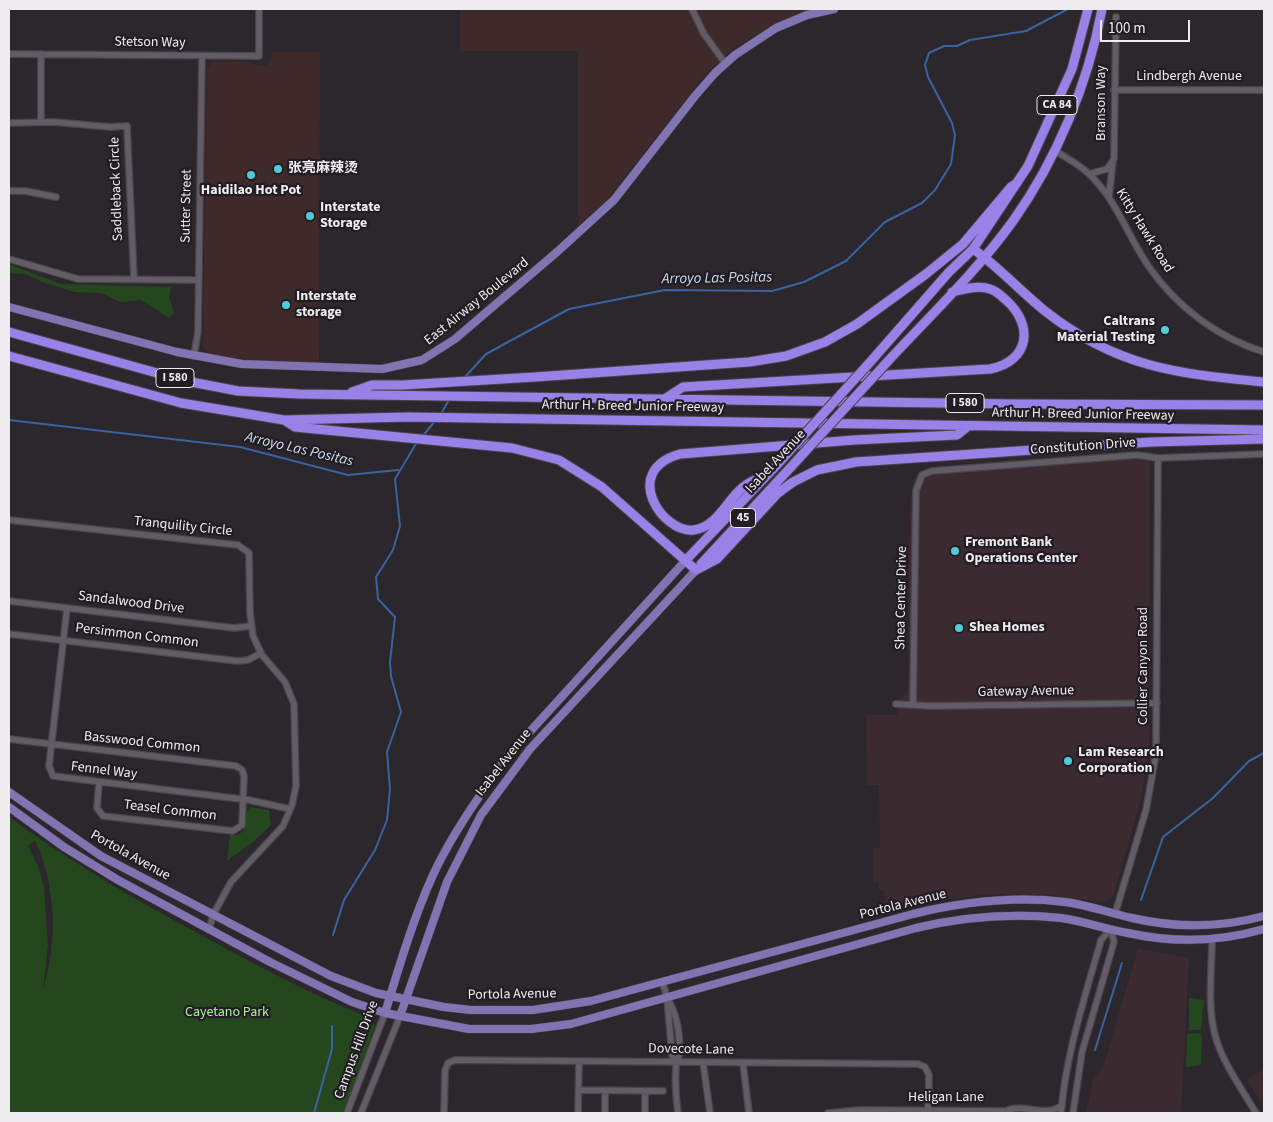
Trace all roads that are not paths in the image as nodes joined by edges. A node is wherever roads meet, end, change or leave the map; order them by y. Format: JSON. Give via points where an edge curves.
{"nodes":[{"id":1,"x":259,"y":9,"type":"edge"},
{"id":2,"x":692,"y":9,"type":"edge"},
{"id":3,"x":834,"y":9,"type":"edge"},
{"id":4,"x":1088,"y":9,"type":"edge"},
{"id":5,"x":1102,"y":9,"type":"edge"},
{"id":6,"x":1116,"y":17,"type":"dead end"},
{"id":7,"x":9,"y":54,"type":"edge"},
{"id":8,"x":41,"y":54,"type":"junction"},
{"id":9,"x":202,"y":56,"type":"junction"},
{"id":10,"x":725,"y":63,"type":"junction"},
{"id":11,"x":1114,"y":90,"type":"junction"},
{"id":12,"x":1264,"y":90,"type":"edge"},
{"id":13,"x":41,"y":122,"type":"junction"},
{"id":14,"x":9,"y":123,"type":"edge"},
{"id":15,"x":1054,"y":150,"type":"junction"},
{"id":16,"x":1113,"y":161,"type":"junction"},
{"id":17,"x":1089,"y":174,"type":"junction"},
{"id":18,"x":1018,"y":183,"type":"junction"},
{"id":19,"x":9,"y":191,"type":"edge"},
{"id":20,"x":1109,"y":196,"type":"junction"},
{"id":21,"x":56,"y":197,"type":"dead end"},
{"id":22,"x":973,"y":249,"type":"junction"},
{"id":23,"x":985,"y":257,"type":"junction"},
{"id":24,"x":9,"y":259,"type":"edge"},
{"id":25,"x":134,"y":279,"type":"junction"},
{"id":26,"x":199,"y":280,"type":"junction"},
{"id":27,"x":952,"y":292,"type":"junction"},
{"id":28,"x":9,"y":307,"type":"edge"},
{"id":29,"x":9,"y":332,"type":"edge"},
{"id":30,"x":1264,"y":352,"type":"edge"},
{"id":31,"x":9,"y":356,"type":"edge"},
{"id":32,"x":194,"y":356,"type":"junction"},
{"id":33,"x":1264,"y":382,"type":"edge"},
{"id":34,"x":347,"y":394,"type":"junction"},
{"id":35,"x":666,"y":398,"type":"junction"},
{"id":36,"x":1264,"y":405,"type":"edge"},
{"id":37,"x":284,"y":420,"type":"junction"},
{"id":38,"x":968,"y":428,"type":"junction"},
{"id":39,"x":1264,"y":430,"type":"edge"},
{"id":40,"x":1264,"y":439,"type":"edge"},
{"id":41,"x":1264,"y":454,"type":"edge"},
{"id":42,"x":1158,"y":458,"type":"junction"},
{"id":43,"x":791,"y":467,"type":"joint"},
{"id":44,"x":764,"y":478,"type":"junction"},
{"id":45,"x":916,"y":491,"type":"joint"},
{"id":46,"x":9,"y":520,"type":"edge"},
{"id":47,"x":685,"y":561,"type":"junction"},
{"id":48,"x":696,"y":570,"type":"junction"},
{"id":49,"x":9,"y":601,"type":"edge"},
{"id":50,"x":67,"y":608,"type":"junction"},
{"id":51,"x":251,"y":626,"type":"junction"},
{"id":52,"x":9,"y":634,"type":"edge"},
{"id":53,"x":63,"y":640,"type":"junction"},
{"id":54,"x":261,"y":653,"type":"junction"},
{"id":55,"x":1157,"y":703,"type":"junction"},
{"id":56,"x":896,"y":704,"type":"dead end"},
{"id":57,"x":913,"y":705,"type":"junction"},
{"id":58,"x":9,"y":739,"type":"edge"},
{"id":59,"x":51,"y":745,"type":"junction"},
{"id":60,"x":99,"y":783,"type":"junction"},
{"id":61,"x":9,"y":792,"type":"edge"},
{"id":62,"x":244,"y":799,"type":"junction"},
{"id":63,"x":9,"y":807,"type":"edge"},
{"id":64,"x":290,"y":809,"type":"junction"},
{"id":65,"x":1115,"y":914,"type":"junction"},
{"id":66,"x":213,"y":915,"type":"junction"},
{"id":67,"x":1264,"y":916,"type":"edge"},
{"id":68,"x":206,"y":928,"type":"junction"},
{"id":69,"x":1111,"y":929,"type":"junction"},
{"id":70,"x":1264,"y":929,"type":"edge"},
{"id":71,"x":1212,"y":939,"type":"junction"},
{"id":72,"x":663,"y":983,"type":"junction"},
{"id":73,"x":390,"y":996,"type":"junction"},
{"id":74,"x":667,"y":998,"type":"junction"},
{"id":75,"x":406,"y":1000,"type":"junction"},
{"id":76,"x":384,"y":1013,"type":"junction"},
{"id":77,"x":400,"y":1016,"type":"junction"},
{"id":78,"x":579,"y":1061,"type":"junction"},
{"id":79,"x":676,"y":1062,"type":"junction"},
{"id":80,"x":703,"y":1062,"type":"junction"},
{"id":81,"x":743,"y":1063,"type":"junction"},
{"id":82,"x":578,"y":1090,"type":"junction"},
{"id":83,"x":605,"y":1091,"type":"junction"},
{"id":84,"x":645,"y":1091,"type":"junction"},
{"id":85,"x":663,"y":1091,"type":"dead end"},
{"id":86,"x":1062,"y":1105,"type":"junction"},
{"id":87,"x":928,"y":1111,"type":"junction"},
{"id":88,"x":972,"y":1112,"type":"edge"},
{"id":89,"x":348,"y":1113,"type":"edge"},
{"id":90,"x":362,"y":1113,"type":"edge"},
{"id":91,"x":444,"y":1113,"type":"edge"},
{"id":92,"x":578,"y":1113,"type":"edge"},
{"id":93,"x":605,"y":1113,"type":"edge"},
{"id":94,"x":645,"y":1113,"type":"edge"},
{"id":95,"x":678,"y":1113,"type":"edge"},
{"id":96,"x":710,"y":1113,"type":"edge"},
{"id":97,"x":749,"y":1113,"type":"edge"},
{"id":98,"x":828,"y":1113,"type":"edge"},
{"id":99,"x":1061,"y":1113,"type":"edge"},
{"id":100,"x":1073,"y":1113,"type":"edge"},
{"id":101,"x":1256,"y":1113,"type":"edge"}],
"edges":[{"from":1,"to":9,"type":"street","name":"Stetson Way","via":[[259,56]]},
{"from":2,"to":10,"type":"street","via":[[704,34]]},
{"from":3,"to":10,"type":"main road","name":"East Airway Boulevard","via":[[776,28]]},
{"from":4,"to":18,"type":"highway","name":"Isabel Avenue","number":"CA 84","via":[[1072,69],[1040,144]]},
{"from":5,"to":15,"type":"highway","name":"Isabel Avenue","number":"CA 84","via":[[1071,114]]},
{"from":6,"to":11,"type":"street","name":"Branson Way"},
{"from":7,"to":8,"type":"street","name":"Stetson Way"},
{"from":8,"to":9,"type":"street","name":"Stetson Way"},
{"from":8,"to":13,"type":"street"},
{"from":9,"to":26,"type":"street","name":"Sutter Street"},
{"from":10,"to":32,"type":"main road","name":"East Airway Boulevard","via":[[614,200],[558,252],[434,354],[409,364],[382,368],[265,366]]},
{"from":11,"to":12,"type":"street","name":"Lindbergh Avenue"},
{"from":11,"to":16,"type":"street","name":"Branson Way"},
{"from":13,"to":14,"type":"street","name":"Saddleback Circle"},
{"from":13,"to":25,"type":"street","name":"Saddleback Circle","via":[[127,126]]},
{"from":15,"to":17,"type":"street","name":"Kitty Hawk Road"},
{"from":15,"to":23,"type":"highway","name":"Isabel Avenue","number":"CA 84","via":[[1013,221]]},
{"from":16,"to":17,"type":"street","name":"Branson Way","via":[[1108,169]]},
{"from":16,"to":20,"type":"street"},
{"from":17,"to":20,"type":"street","name":"Kitty Hawk Road"},
{"from":18,"to":22,"type":"highway","name":"Isabel Avenue","number":"CA 84"},
{"from":18,"to":34,"type":"highway","via":[[1011,187],[963,244],[858,324],[825,342],[786,356],[749,362],[372,385]]},
{"from":19,"to":21,"type":"street","via":[[25,190]]},
{"from":20,"to":30,"type":"street","name":"Kitty Hawk Road","via":[[1148,266],[1168,292],[1200,320],[1225,336]]},
{"from":22,"to":23,"type":"highway"},
{"from":22,"to":44,"type":"highway","name":"Isabel Avenue","number":"CA 84","bridge":true},
{"from":23,"to":27,"type":"highway","name":"Isabel Avenue","number":"CA 84"},
{"from":23,"to":33,"type":"highway","via":[[1072,331],[1115,354],[1180,374]]},
{"from":24,"to":25,"type":"street","via":[[78,279]]},
{"from":25,"to":26,"type":"street"},
{"from":26,"to":32,"type":"street","name":"Sutter Street"},
{"from":27,"to":35,"type":"highway","via":[[990,289],[1012,305],[1024,326],[1023,342],[1016,357],[990,369],[683,387]]},
{"from":27,"to":43,"type":"highway","name":"Isabel Avenue","number":"CA 84","bridge":true},
{"from":28,"to":32,"type":"main road","name":"East Airway Boulevard"},
{"from":29,"to":34,"type":"highway","name":"Arthur H. Breed Junior Freeway","number":"I 580","via":[[238,391]]},
{"from":31,"to":37,"type":"highway","name":"Arthur H. Breed Junior Freeway","number":"I 580","via":[[181,403]]},
{"from":34,"to":35,"type":"highway","name":"Arthur H. Breed Junior Freeway","number":"I 580"},
{"from":35,"to":36,"type":"highway","name":"Arthur H. Breed Junior Freeway","number":"I 580"},
{"from":37,"to":38,"type":"highway","name":"Arthur H. Breed Junior Freeway","number":"I 580","via":[[408,417]]},
{"from":37,"to":47,"type":"highway","via":[[295,427],[529,451],[574,467],[602,486]]},
{"from":38,"to":39,"type":"highway","name":"Arthur H. Breed Junior Freeway","number":"I 580"},
{"from":38,"to":44,"type":"highway","via":[[958,435],[680,454],[662,461],[649,485],[651,496],[663,514],[681,528],[696,530],[711,522],[748,483]]},
{"from":40,"to":48,"type":"highway","via":[[1151,442],[830,466],[793,482],[772,499],[718,559]]},
{"from":41,"to":42,"type":"street","name":"Constitution Drive"},
{"from":42,"to":45,"type":"street","name":"Constitution Drive","via":[[1137,455],[932,471],[918,480]]},
{"from":42,"to":55,"type":"street","name":"Collier Canyon Road"},
{"from":43,"to":48,"type":"highway","name":"Isabel Avenue","number":"45"},
{"from":44,"to":47,"type":"highway","name":"Isabel Avenue","number":"45"},
{"from":45,"to":57,"type":"street","name":"Shea Center Drive"},
{"from":46,"to":51,"type":"street","name":"Tranquility Circle","via":[[240,546],[248,551],[250,558]]},
{"from":47,"to":48,"type":"highway"},
{"from":47,"to":73,"type":"main road","name":"Isabel Avenue","via":[[506,758],[490,781],[434,874]]},
{"from":48,"to":75,"type":"main road","name":"Isabel Avenue","via":[[530,749],[481,815],[447,882]]},
{"from":49,"to":50,"type":"street","name":"Sandalwood Drive"},
{"from":50,"to":51,"type":"street","name":"Sandalwood Drive","via":[[234,628]]},
{"from":50,"to":53,"type":"street","name":"Fennel Way"},
{"from":51,"to":54,"type":"street","name":"Tranquility Circle"},
{"from":52,"to":53,"type":"street","name":"Persimmon Common"},
{"from":53,"to":54,"type":"street","name":"Persimmon Common","via":[[237,661],[248,660]]},
{"from":53,"to":59,"type":"street","name":"Fennel Way"},
{"from":54,"to":64,"type":"street","name":"Tranquility Circle","via":[[285,682],[294,704],[296,780]]},
{"from":55,"to":57,"type":"street","name":"Gateway Avenue"},
{"from":55,"to":65,"type":"street","name":"Collier Canyon Road","via":[[1156,754],[1150,791]]},
{"from":56,"to":57,"type":"street","name":"Gateway Avenue"},
{"from":58,"to":59,"type":"street","name":"Basswood Common"},
{"from":59,"to":60,"type":"street","name":"Fennel Way","via":[[49,768],[53,776]]},
{"from":59,"to":62,"type":"street","name":"Basswood Common","via":[[236,766],[244,774]]},
{"from":60,"to":62,"type":"street","name":"Fennel Way"},
{"from":60,"to":62,"type":"street","name":"Teasel Common","via":[[97,808],[103,816],[232,831],[242,825]]},
{"from":61,"to":66,"type":"main road","name":"Portola Avenue","via":[[101,856]]},
{"from":62,"to":64,"type":"street","name":"Fennel Way"},
{"from":63,"to":68,"type":"main road","name":"Portola Avenue","via":[[84,860]]},
{"from":64,"to":66,"type":"street","name":"Tranquility Circle","via":[[276,835],[236,874]]},
{"from":65,"to":67,"type":"main road","name":"Portola Avenue","via":[[1180,926],[1211,925]]},
{"from":65,"to":69,"type":"main road","name":"Collier Canyon Road"},
{"from":65,"to":72,"type":"main road","name":"Portola Avenue","via":[[1065,902],[1007,900],[968,903],[913,914]]},
{"from":66,"to":68,"type":"street","name":"Tranquility Circle"},
{"from":66,"to":73,"type":"main road","name":"Portola Avenue","via":[[331,976]]},
{"from":68,"to":76,"type":"main road","name":"Portola Avenue","via":[[330,993]]},
{"from":69,"to":71,"type":"main road","name":"Portola Avenue","via":[[1165,939]]},
{"from":69,"to":74,"type":"main road","name":"Portola Avenue","via":[[1023,915],[952,921],[916,928]]},
{"from":69,"to":86,"type":"street","name":"Collier Canyon Road","via":[[1101,940],[1074,1034]]},
{"from":69,"to":100,"type":"street","name":"Collier Canyon Road","via":[[1114,942],[1082,1052]]},
{"from":70,"to":71,"type":"main road","name":"Portola Avenue"},
{"from":71,"to":101,"type":"street","via":[[1215,1035]]},
{"from":72,"to":74,"type":"street"},
{"from":72,"to":75,"type":"main road","name":"Portola Avenue","via":[[591,1001],[533,1010],[471,1010]]},
{"from":73,"to":75,"type":"main road","name":"Portola Avenue"},
{"from":73,"to":76,"type":"main road","name":"Campus Hill Drive"},
{"from":74,"to":77,"type":"main road","name":"Portola Avenue","via":[[579,1022],[532,1029],[470,1029]]},
{"from":74,"to":79,"type":"street","via":[[674,1008],[677,1026],[680,1055]]},
{"from":75,"to":77,"type":"main road","name":"Campus Hill Drive"},
{"from":76,"to":77,"type":"main road","name":"Portola Avenue"},
{"from":76,"to":89,"type":"street","name":"Campus Hill Drive"},
{"from":77,"to":90,"type":"street","name":"Campus Hill Drive"},
{"from":78,"to":79,"type":"street","name":"Dovecote Lane"},
{"from":78,"to":82,"type":"street"},
{"from":78,"to":91,"type":"street","name":"Dovecote Lane","via":[[455,1060],[448,1063],[445,1071]]},
{"from":79,"to":80,"type":"street","name":"Dovecote Lane"},
{"from":79,"to":95,"type":"street"},
{"from":80,"to":81,"type":"street","name":"Dovecote Lane"},
{"from":80,"to":96,"type":"street"},
{"from":81,"to":87,"type":"street","name":"Dovecote Lane","via":[[918,1064],[929,1075]]},
{"from":81,"to":97,"type":"street"},
{"from":82,"to":83,"type":"street"},
{"from":82,"to":92,"type":"street"},
{"from":83,"to":84,"type":"street"},
{"from":83,"to":93,"type":"street"},
{"from":84,"to":85,"type":"street"},
{"from":84,"to":94,"type":"street"},
{"from":86,"to":88,"type":"street","name":"Heligan Lane","via":[[1052,1111],[1014,1108]]},
{"from":86,"to":99,"type":"street","name":"Collier Canyon Road"},
{"from":87,"to":88,"type":"street","name":"Heligan Lane"},
{"from":87,"to":98,"type":"street","name":"Heligan Lane"}]}
